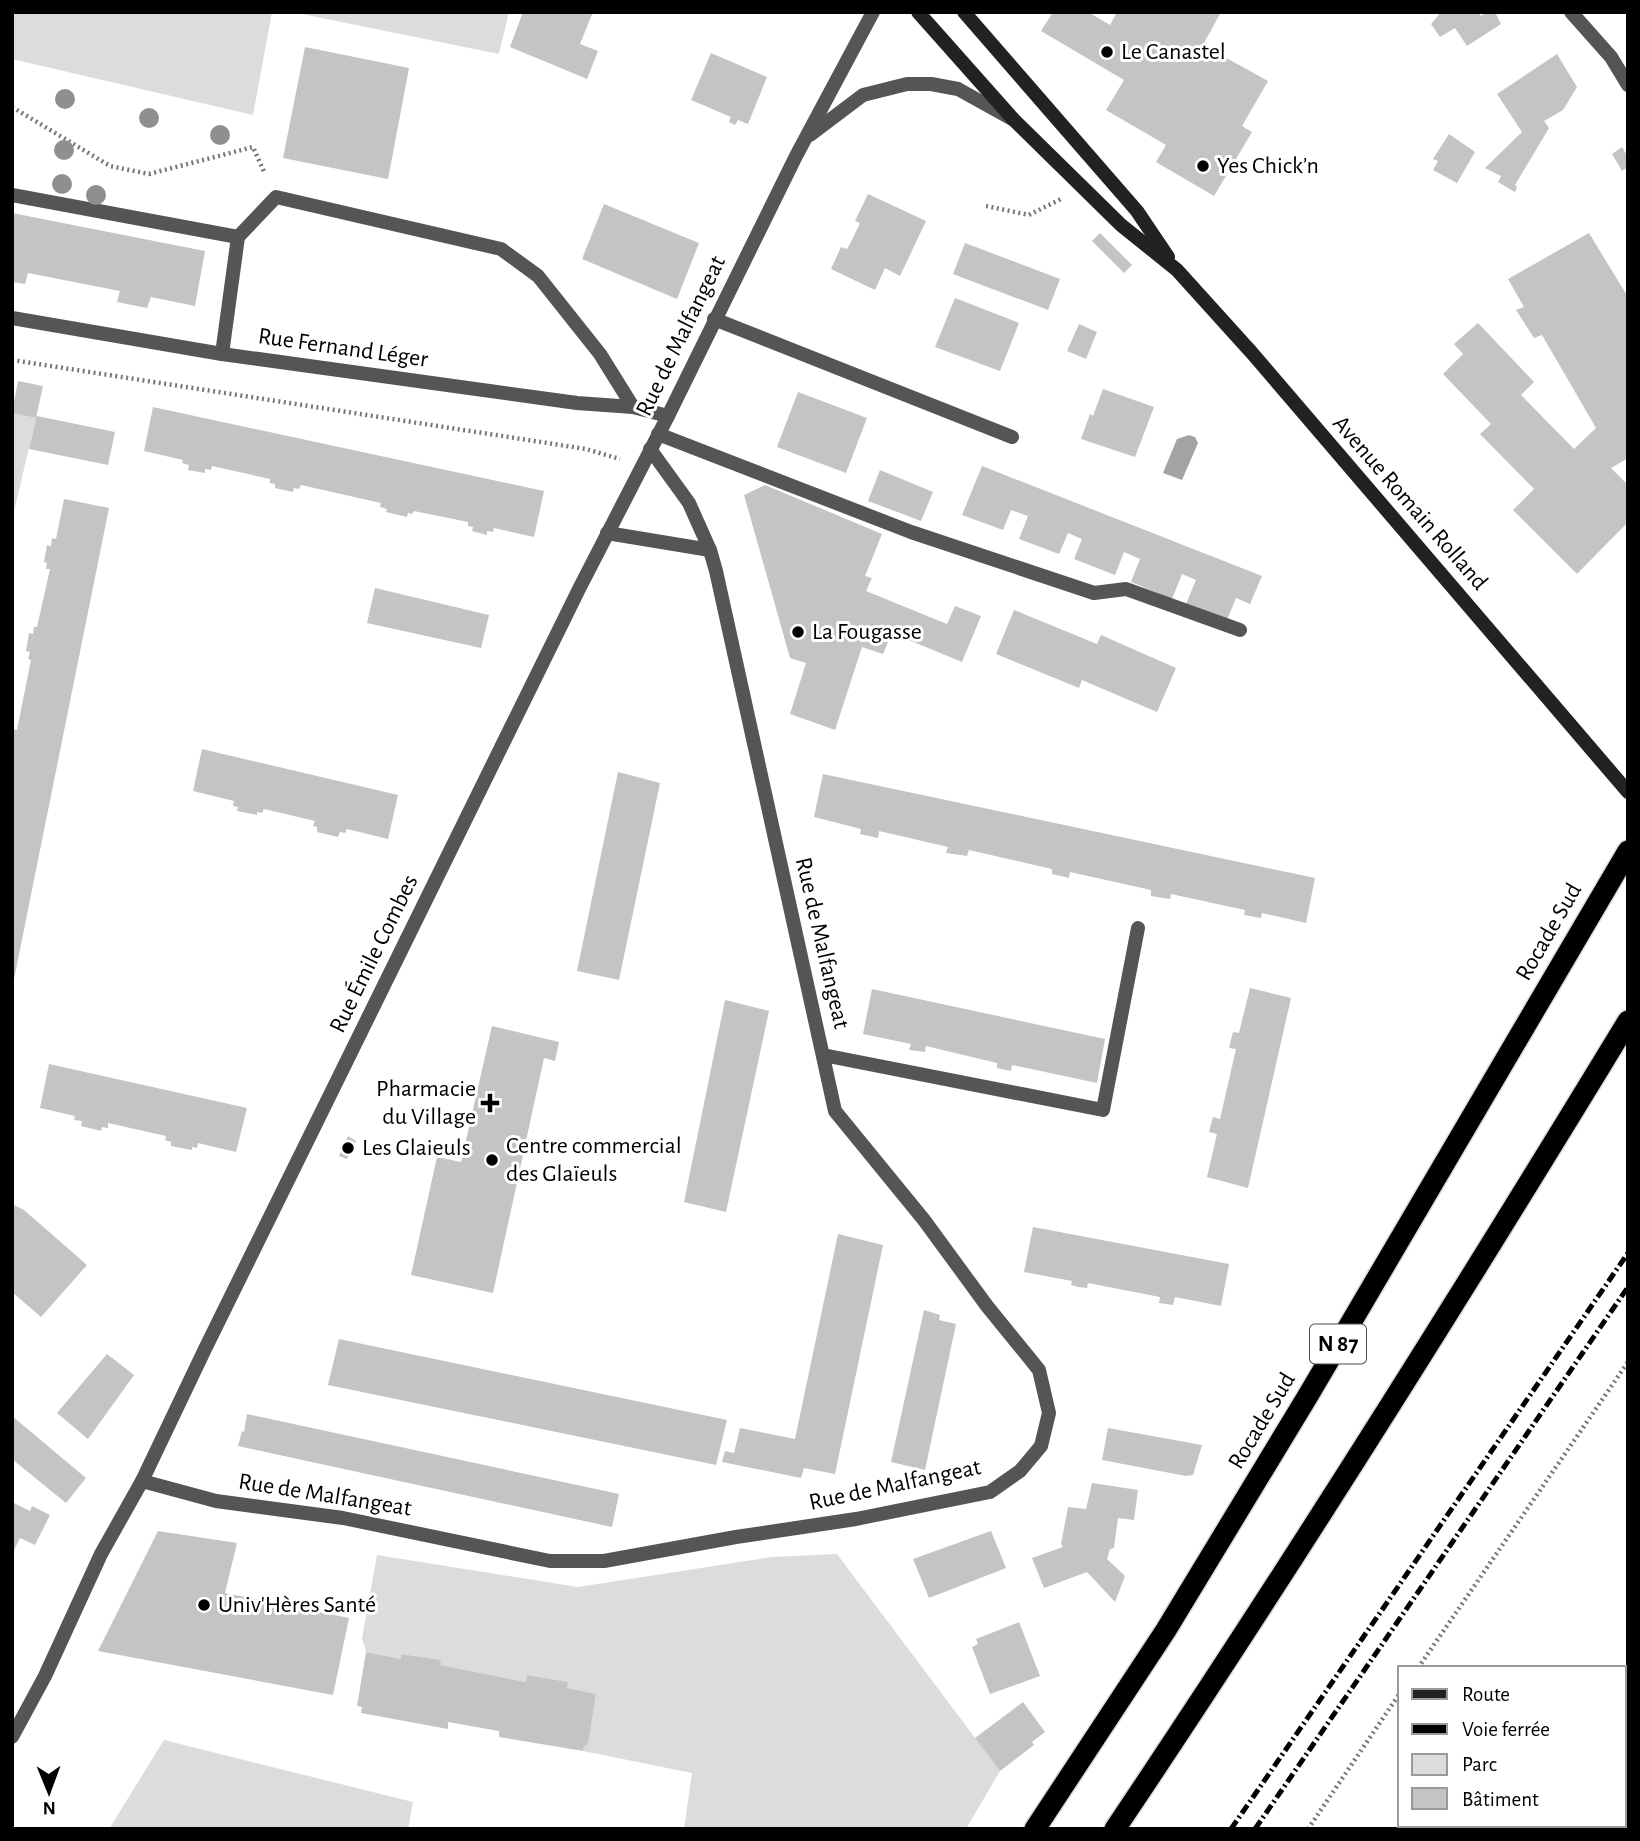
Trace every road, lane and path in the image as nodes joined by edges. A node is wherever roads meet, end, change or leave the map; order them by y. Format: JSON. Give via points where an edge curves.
{"nodes":[{"id":1,"x":873,"y":12,"type":"edge"},
{"id":2,"x":918,"y":12,"type":"edge"},
{"id":3,"x":964,"y":12,"type":"edge"},
{"id":4,"x":1571,"y":12,"type":"edge"},
{"id":5,"x":1628,"y":85,"type":"edge"},
{"id":6,"x":12,"y":107,"type":"edge"},
{"id":7,"x":1014,"y":120,"type":"junction"},
{"id":8,"x":806,"y":138,"type":"junction"},
{"id":9,"x":1070,"y":194,"type":"dead end"},
{"id":10,"x":12,"y":195,"type":"edge"},
{"id":11,"x":276,"y":197,"type":"junction"},
{"id":12,"x":986,"y":206,"type":"dead end"},
{"id":13,"x":238,"y":237,"type":"junction"},
{"id":14,"x":1177,"y":270,"type":"junction"},
{"id":15,"x":12,"y":318,"type":"edge"},
{"id":16,"x":714,"y":319,"type":"junction"},
{"id":17,"x":222,"y":354,"type":"junction"},
{"id":18,"x":12,"y":360,"type":"edge"},
{"id":19,"x":633,"y":407,"type":"junction"},
{"id":20,"x":668,"y":416,"type":"junction"},
{"id":21,"x":658,"y":434,"type":"junction"},
{"id":22,"x":1012,"y":437,"type":"dead end"},
{"id":23,"x":650,"y":449,"type":"junction"},
{"id":24,"x":640,"y":467,"type":"junction"},
{"id":25,"x":607,"y":533,"type":"junction"},
{"id":26,"x":710,"y":550,"type":"junction"},
{"id":27,"x":1240,"y":630,"type":"dead end"},
{"id":28,"x":1628,"y":792,"type":"edge"},
{"id":29,"x":1628,"y":851,"type":"edge"},
{"id":30,"x":1138,"y":928,"type":"dead end"},
{"id":31,"x":1628,"y":1021,"type":"edge"},
{"id":32,"x":823,"y":1055,"type":"junction"},
{"id":33,"x":1628,"y":1362,"type":"edge"},
{"id":34,"x":142,"y":1481,"type":"junction"},
{"id":35,"x":1419,"y":1666,"type":"edge"},
{"id":36,"x":1398,"y":1696,"type":"edge"},
{"id":37,"x":12,"y":1737,"type":"edge"},
{"id":38,"x":1035,"y":1829,"type":"edge"},
{"id":39,"x":1115,"y":1829,"type":"edge"},
{"id":40,"x":1308,"y":1829,"type":"edge"}],
"edges":[{"from":1,"to":8,"type":"street","name":"Rue de Malfangeat"},
{"from":2,"to":7,"type":"street","name":"Avenue Romain Rolland"},
{"from":3,"to":14,"type":"street","name":"Avenue Romain Rolland","via":[[1137,211]]},
{"from":4,"to":5,"type":"street","via":[[1611,57]]},
{"from":6,"to":11,"type":"path","via":[[110,166],[149,174],[253,147]]},
{"from":7,"to":8,"type":"street","name":"Rue de Malfangeat","via":[[958,89],[906,84],[863,95]]},
{"from":7,"to":14,"type":"street","name":"Avenue Romain Rolland","via":[[1121,225]]},
{"from":8,"to":16,"type":"street","name":"Rue de Malfangeat"},
{"from":9,"to":12,"type":"path","via":[[1029,215]]},
{"from":10,"to":13,"type":"street"},
{"from":11,"to":13,"type":"street"},
{"from":11,"to":19,"type":"street","via":[[501,249],[538,276],[600,354]]},
{"from":13,"to":17,"type":"street"},
{"from":14,"to":28,"type":"street","name":"Avenue Romain Rolland"},
{"from":15,"to":17,"type":"street","name":"Rue Fernand Léger"},
{"from":16,"to":20,"type":"street","name":"Rue de Malfangeat"},
{"from":16,"to":22,"type":"street"},
{"from":17,"to":19,"type":"street","name":"Rue Fernand Léger"},
{"from":18,"to":24,"type":"path","via":[[586,449]]},
{"from":19,"to":20,"type":"street","name":"Rue Fernand Léger"},
{"from":20,"to":21,"type":"street","name":"Rue de Malfangeat"},
{"from":21,"to":23,"type":"street","name":"Rue de Malfangeat"},
{"from":21,"to":27,"type":"street","via":[[976,554],[1094,593],[1126,589]]},
{"from":23,"to":24,"type":"street","name":"Rue Émile Combes"},
{"from":23,"to":26,"type":"street","name":"Rue de Malfangeat","via":[[689,503]]},
{"from":24,"to":25,"type":"street","name":"Rue Émile Combes"},
{"from":25,"to":26,"type":"street"},
{"from":25,"to":34,"type":"street","name":"Rue Émile Combes"},
{"from":26,"to":32,"type":"street","name":"Rue de Malfangeat"},
{"from":29,"to":38,"type":"highway","name":"Rocade Sud","number":"N 87","via":[[1166,1630]]},
{"from":30,"to":32,"type":"street","via":[[1103,1110]]},
{"from":31,"to":39,"type":"highway","via":[[1371,1436]]},
{"from":32,"to":34,"type":"street","name":"Rue de Malfangeat","via":[[835,1111],[1039,1370],[1049,1413],[1041,1446],[1020,1471],[990,1492],[604,1562],[550,1561],[342,1518],[216,1501]]},
{"from":33,"to":35,"type":"path"},
{"from":34,"to":37,"type":"street","via":[[101,1554]]},
{"from":36,"to":40,"type":"path"}]}
